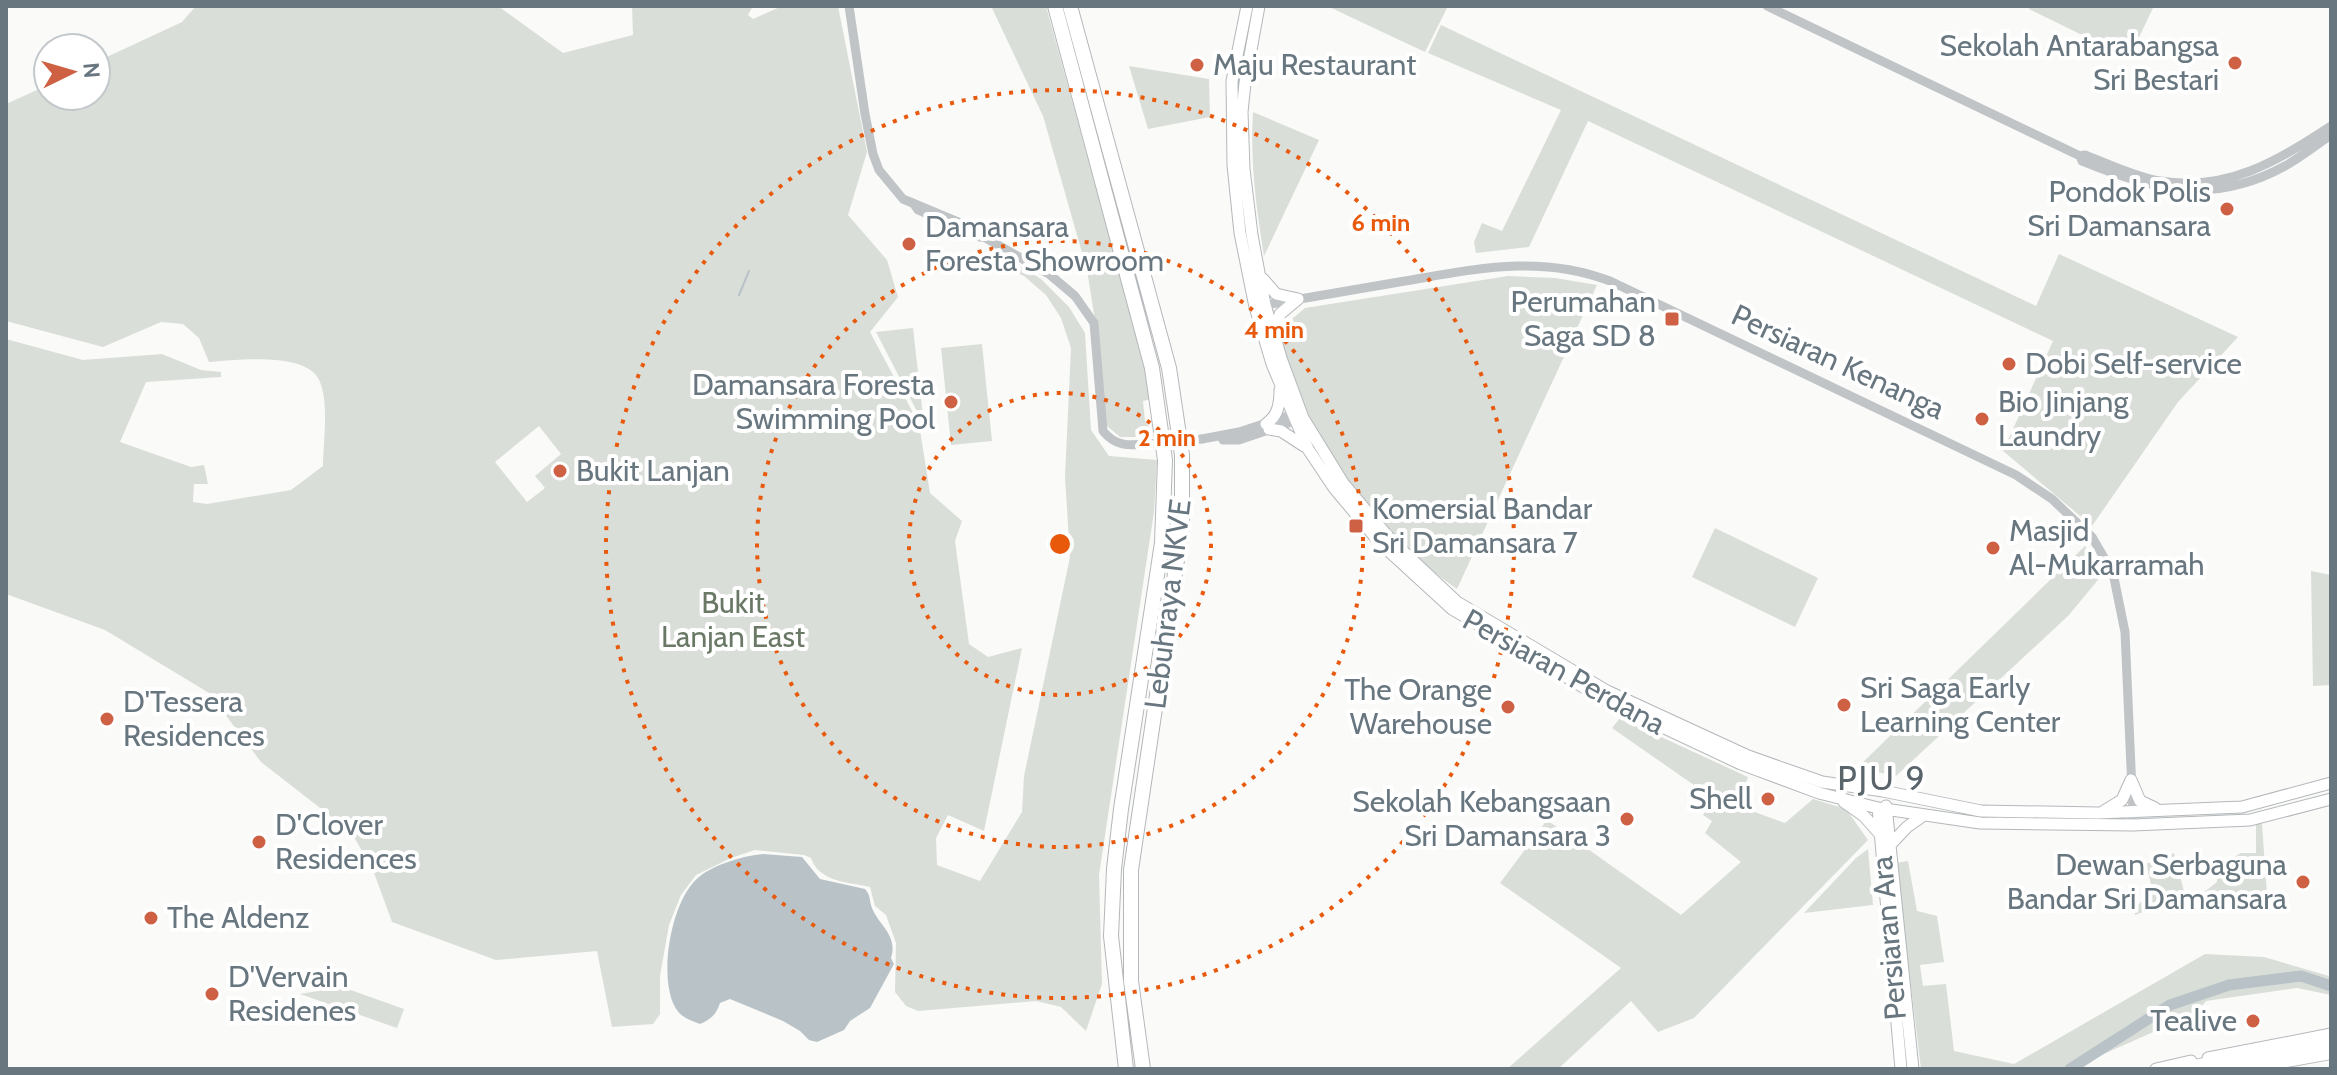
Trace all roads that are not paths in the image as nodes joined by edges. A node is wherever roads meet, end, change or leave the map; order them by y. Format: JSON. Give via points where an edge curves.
{"nodes":[{"id":1,"x":849,"y":6,"type":"edge"},
{"id":2,"x":1055,"y":6,"type":"edge"},
{"id":3,"x":1070,"y":6,"type":"edge"},
{"id":4,"x":1247,"y":6,"type":"edge"},
{"id":5,"x":1259,"y":6,"type":"edge"},
{"id":6,"x":1767,"y":6,"type":"edge"},
{"id":7,"x":2331,"y":126,"type":"edge"},
{"id":8,"x":2331,"y":135,"type":"edge"},
{"id":9,"x":2080,"y":156,"type":"junction"},
{"id":10,"x":913,"y":203,"type":"junction"},
{"id":11,"x":930,"y":208,"type":"junction"},
{"id":12,"x":942,"y":220,"type":"junction"},
{"id":13,"x":962,"y":222,"type":"junction"},
{"id":14,"x":984,"y":237,"type":"junction"},
{"id":15,"x":1259,"y":272,"type":"junction"},
{"id":16,"x":1251,"y":288,"type":"junction"},
{"id":17,"x":1298,"y":299,"type":"junction"},
{"id":18,"x":1265,"y":305,"type":"junction"},
{"id":19,"x":1261,"y":325,"type":"junction"},
{"id":20,"x":1276,"y":341,"type":"junction"},
{"id":21,"x":1280,"y":384,"type":"junction"},
{"id":22,"x":1297,"y":416,"type":"junction"},
{"id":23,"x":1267,"y":427,"type":"junction"},
{"id":24,"x":1308,"y":449,"type":"junction"},
{"id":25,"x":1576,"y":672,"type":"junction"},
{"id":26,"x":1617,"y":706,"type":"junction"},
{"id":27,"x":1662,"y":716,"type":"junction"},
{"id":28,"x":2131,"y":780,"type":"junction"},
{"id":29,"x":1822,"y":782,"type":"junction"},
{"id":30,"x":2331,"y":783,"type":"edge"},
{"id":31,"x":1835,"y":797,"type":"junction"},
{"id":32,"x":2331,"y":799,"type":"edge"},
{"id":33,"x":1883,"y":806,"type":"junction"},
{"id":34,"x":1963,"y":807,"type":"junction"},
{"id":35,"x":2172,"y":811,"type":"junction"},
{"id":36,"x":2098,"y":813,"type":"junction"},
{"id":37,"x":2133,"y":813,"type":"junction"},
{"id":38,"x":1924,"y":815,"type":"junction"},
{"id":39,"x":2122,"y":825,"type":"junction"},
{"id":40,"x":2150,"y":825,"type":"junction"},
{"id":41,"x":1879,"y":833,"type":"junction"},
{"id":42,"x":1890,"y":845,"type":"junction"},
{"id":43,"x":1901,"y":1005,"type":"junction"},
{"id":44,"x":2331,"y":1034,"type":"edge"},
{"id":45,"x":2331,"y":1041,"type":"edge"},
{"id":46,"x":2331,"y":1052,"type":"edge"},
{"id":47,"x":1126,"y":1069,"type":"edge"},
{"id":48,"x":1143,"y":1069,"type":"edge"},
{"id":49,"x":1901,"y":1069,"type":"edge"},
{"id":50,"x":1913,"y":1069,"type":"edge"},
{"id":51,"x":2156,"y":1069,"type":"edge"},
{"id":52,"x":2184,"y":1069,"type":"edge"},
{"id":53,"x":2236,"y":1069,"type":"edge"}],
"edges":[{"from":1,"to":10,"type":"street","via":[[873,154],[896,192]]},
{"from":2,"to":47,"type":"highway","name":"Lebuhraya NKVE","via":[[1152,368],[1165,460],[1162,543],[1114,869],[1111,936]]},
{"from":3,"to":48,"type":"highway","name":"Lebuhraya NKVE","via":[[1169,368],[1182,455],[1182,526],[1131,870],[1131,981]]},
{"from":4,"to":16,"type":"main road","name":"Persiaran Perdana","via":[[1230,114],[1240,233]]},
{"from":5,"to":15,"type":"main road","name":"Persiaran Perdana","via":[[1242,112],[1244,169]]},
{"from":6,"to":9,"type":"street"},
{"from":7,"to":9,"type":"street","via":[[2281,159],[2215,181],[2162,181]]},
{"from":8,"to":9,"type":"street","via":[[2286,166],[2248,182],[2211,189],[2161,188]]},
{"from":10,"to":11,"type":"street"},
{"from":10,"to":12,"type":"street"},
{"from":11,"to":12,"type":"street"},
{"from":11,"to":13,"type":"street"},
{"from":12,"to":13,"type":"street"},
{"from":12,"to":14,"type":"street"},
{"from":13,"to":14,"type":"street"},
{"from":14,"to":23,"type":"street","bridge":true,"via":[[1049,274],[1075,296],[1094,323],[1103,431],[1112,441],[1216,438]]},
{"from":15,"to":17,"type":"main road","via":[[1276,294]]},
{"from":15,"to":18,"type":"main road","name":"Persiaran Perdana"},
{"from":16,"to":18,"type":"street"},
{"from":16,"to":19,"type":"main road","name":"Persiaran Perdana"},
{"from":17,"to":18,"type":"street","name":"Persiaran Kenanga"},
{"from":17,"to":20,"type":"main road","via":[[1280,314]]},
{"from":17,"to":28,"type":"street","name":"Persiaran Kenanga","via":[[1517,265],[1590,273],[2016,475],[2052,499],[2092,537],[2113,573],[2125,632]]},
{"from":18,"to":19,"type":"street"},
{"from":18,"to":20,"type":"main road","name":"Persiaran Perdana"},
{"from":19,"to":21,"type":"main road","name":"Persiaran Perdana"},
{"from":20,"to":22,"type":"main road","name":"Persiaran Perdana"},
{"from":21,"to":22,"type":"main road","name":"Persiaran Perdana"},
{"from":21,"to":23,"type":"main road","via":[[1278,409]]},
{"from":22,"to":23,"type":"street"},
{"from":22,"to":24,"type":"main road","name":"Persiaran Perdana"},
{"from":22,"to":25,"type":"main road","name":"Persiaran Perdana","via":[[1390,539],[1457,602]]},
{"from":23,"to":24,"type":"main road"},
{"from":24,"to":26,"type":"main road","name":"Persiaran Perdana","via":[[1381,544],[1452,609]]},
{"from":25,"to":26,"type":"main road"},
{"from":25,"to":27,"type":"main road","name":"Persiaran Perdana"},
{"from":26,"to":27,"type":"main road"},
{"from":26,"to":31,"type":"main road","name":"Persiaran Perdana","via":[[1741,764]]},
{"from":27,"to":29,"type":"main road","name":"Persiaran Perdana","via":[[1748,756]]},
{"from":28,"to":35,"type":"main road","via":[[2146,805]]},
{"from":28,"to":36,"type":"main road","via":[[2122,800]]},
{"from":28,"to":37,"type":"street","name":"Persiaran Kenanga"},
{"from":29,"to":33,"type":"main road"},
{"from":29,"to":34,"type":"main road","name":"Persiaran Perdana"},
{"from":30,"to":35,"type":"main road","name":"Persiaran Perdana","via":[[2242,807]]},
{"from":31,"to":33,"type":"main road","name":"Persiaran Perdana"},
{"from":31,"to":41,"type":"main road"},
{"from":32,"to":40,"type":"main road","name":"Persiaran Perdana","via":[[2250,820]]},
{"from":33,"to":34,"type":"main road","via":[[1894,800]]},
{"from":33,"to":38,"type":"main road","name":"Persiaran Perdana"},
{"from":33,"to":41,"type":"main road","name":"Persiaran Ara"},
{"from":33,"to":42,"type":"main road","name":"Persiaran Ara"},
{"from":34,"to":36,"type":"main road","name":"Persiaran Perdana"},
{"from":35,"to":37,"type":"main road","name":"Persiaran Perdana"},
{"from":36,"to":37,"type":"main road","name":"Persiaran Perdana"},
{"from":37,"to":39,"type":"street"},
{"from":37,"to":40,"type":"street"},
{"from":38,"to":39,"type":"main road","name":"Persiaran Perdana","via":[[1980,823]]},
{"from":38,"to":42,"type":"main road"},
{"from":39,"to":40,"type":"main road","name":"Persiaran Perdana"},
{"from":41,"to":43,"type":"main road","name":"Persiaran Ara"},
{"from":42,"to":43,"type":"main road","name":"Persiaran Ara"},
{"from":43,"to":49,"type":"main road","name":"Persiaran Ara"},
{"from":43,"to":50,"type":"main road","name":"Persiaran Ara"},
{"from":44,"to":51,"type":"main road"},
{"from":45,"to":52,"type":"highway"},
{"from":46,"to":53,"type":"highway"}]}
